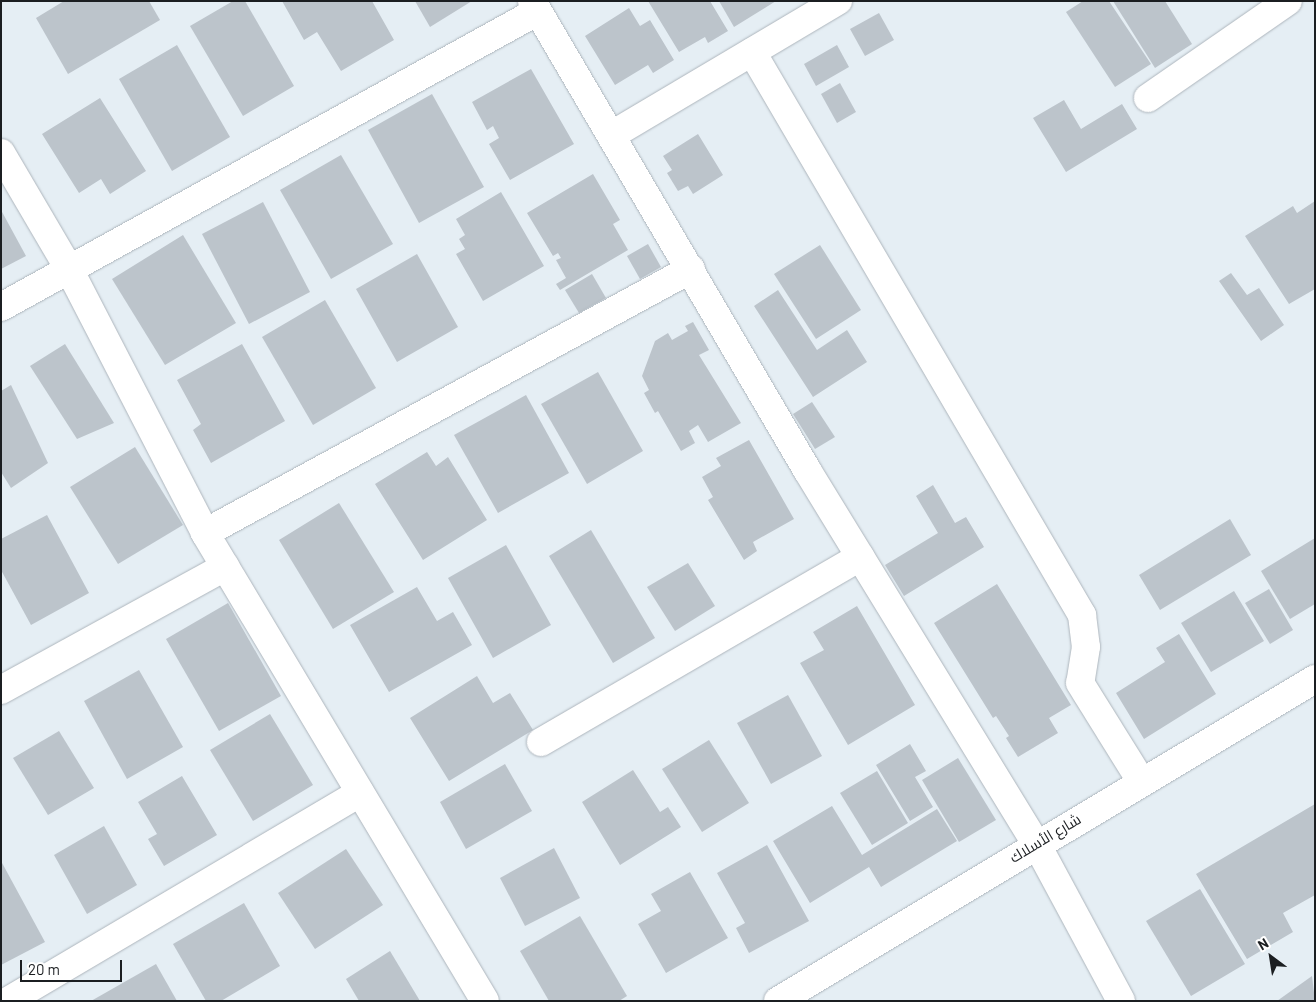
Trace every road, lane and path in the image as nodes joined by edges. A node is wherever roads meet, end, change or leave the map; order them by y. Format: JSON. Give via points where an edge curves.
{"nodes":[{"id":1,"x":1288,"y":1,"type":"edge"},
{"id":2,"x":828,"y":4,"type":"edge"},
{"id":3,"x":535,"y":6,"type":"edge"},
{"id":4,"x":752,"y":52,"type":"junction"},
{"id":5,"x":1148,"y":98,"type":"dead end"},
{"id":6,"x":612,"y":135,"type":"junction"},
{"id":7,"x":1,"y":153,"type":"edge"},
{"id":8,"x":69,"y":269,"type":"junction"},
{"id":9,"x":692,"y":269,"type":"junction"},
{"id":10,"x":1,"y":307,"type":"edge"},
{"id":11,"x":205,"y":534,"type":"junction"},
{"id":12,"x":860,"y":557,"type":"junction"},
{"id":13,"x":225,"y":567,"type":"junction"},
{"id":14,"x":1315,"y":679,"type":"edge"},
{"id":15,"x":1,"y":690,"type":"edge"},
{"id":16,"x":541,"y":742,"type":"dead end"},
{"id":17,"x":1142,"y":781,"type":"junction"},
{"id":18,"x":360,"y":793,"type":"junction"},
{"id":19,"x":1036,"y":843,"type":"junction"},
{"id":20,"x":8,"y":1001,"type":"edge"},
{"id":21,"x":485,"y":1001,"type":"edge"},
{"id":22,"x":778,"y":1001,"type":"edge"},
{"id":23,"x":1120,"y":1001,"type":"edge"}],
"edges":[{"from":1,"to":5,"type":"street"},
{"from":2,"to":4,"type":"street"},
{"from":3,"to":6,"type":"street"},
{"from":3,"to":8,"type":"street"},
{"from":4,"to":6,"type":"street"},
{"from":4,"to":17,"type":"street","via":[[1082,615],[1086,647],[1080,683]]},
{"from":6,"to":9,"type":"street"},
{"from":7,"to":8,"type":"street"},
{"from":8,"to":10,"type":"street"},
{"from":8,"to":11,"type":"street"},
{"from":9,"to":11,"type":"street"},
{"from":9,"to":12,"type":"street"},
{"from":11,"to":13,"type":"street"},
{"from":12,"to":16,"type":"street"},
{"from":12,"to":19,"type":"street"},
{"from":13,"to":15,"type":"street"},
{"from":13,"to":18,"type":"street"},
{"from":14,"to":17,"type":"street","name":"شارع الأسلاك"},
{"from":17,"to":19,"type":"street","name":"شارع الأسلاك"},
{"from":18,"to":20,"type":"street"},
{"from":18,"to":21,"type":"street"},
{"from":19,"to":22,"type":"street","name":"شارع الأسلاك"},
{"from":19,"to":23,"type":"street"}]}
